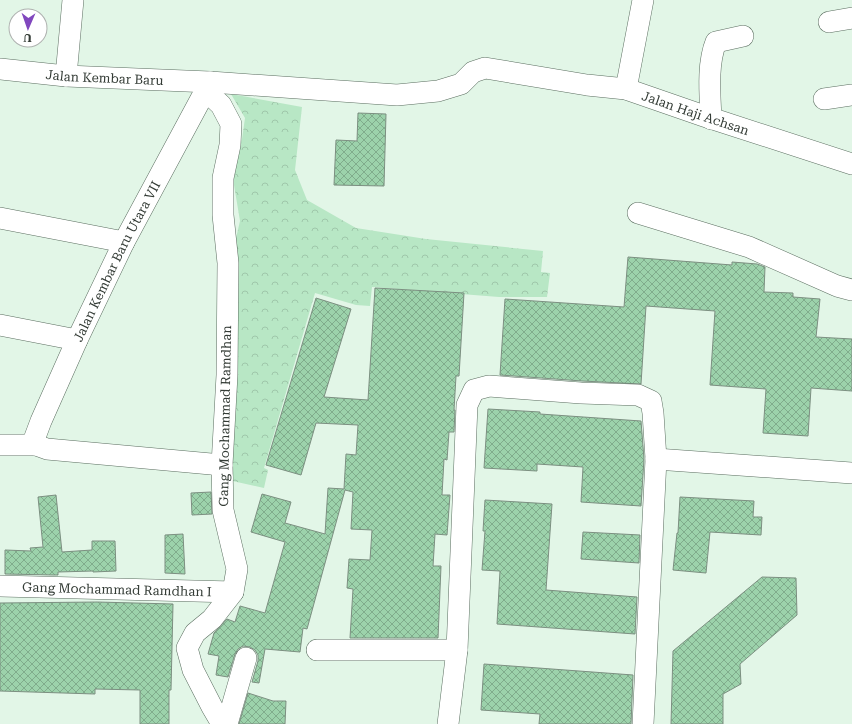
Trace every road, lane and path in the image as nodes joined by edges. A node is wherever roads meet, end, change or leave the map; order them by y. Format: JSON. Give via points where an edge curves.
{"nodes":[{"id":1,"x":73,"y":0,"type":"edge"},
{"id":2,"x":642,"y":0,"type":"edge"},
{"id":3,"x":852,"y":18,"type":"edge"},
{"id":4,"x":829,"y":22,"type":"dead end"},
{"id":5,"x":743,"y":36,"type":"dead end"},
{"id":6,"x":0,"y":69,"type":"edge"},
{"id":7,"x":66,"y":76,"type":"junction"},
{"id":8,"x":208,"y":87,"type":"junction"},
{"id":9,"x":626,"y":89,"type":"junction"},
{"id":10,"x":852,"y":95,"type":"edge"},
{"id":11,"x":824,"y":100,"type":"dead end"},
{"id":12,"x":711,"y":119,"type":"junction"},
{"id":13,"x":852,"y":164,"type":"edge"},
{"id":14,"x":638,"y":213,"type":"dead end"},
{"id":15,"x":0,"y":218,"type":"edge"},
{"id":16,"x":124,"y":242,"type":"junction"},
{"id":17,"x":852,"y":290,"type":"edge"},
{"id":18,"x":0,"y":325,"type":"edge"},
{"id":19,"x":77,"y":340,"type":"junction"},
{"id":20,"x":0,"y":444,"type":"edge"},
{"id":21,"x":36,"y":445,"type":"junction"},
{"id":22,"x":656,"y":459,"type":"junction"},
{"id":23,"x":222,"y":465,"type":"junction"},
{"id":24,"x":852,"y":473,"type":"edge"},
{"id":25,"x":0,"y":586,"type":"edge"},
{"id":26,"x":233,"y":592,"type":"junction"},
{"id":27,"x":317,"y":650,"type":"dead end"},
{"id":28,"x":456,"y":650,"type":"junction"},
{"id":29,"x":246,"y":658,"type":"dead end"},
{"id":30,"x":222,"y":724,"type":"edge"},
{"id":31,"x":227,"y":724,"type":"edge"},
{"id":32,"x":448,"y":724,"type":"edge"},
{"id":33,"x":643,"y":724,"type":"edge"}],
"edges":[{"from":1,"to":7,"type":"street"},
{"from":2,"to":9,"type":"street","name":"Jalan Haji Achsan"},
{"from":3,"to":4,"type":"street"},
{"from":5,"to":12,"type":"street","via":[[716,42],[712,51]]},
{"from":6,"to":7,"type":"street","name":"Jalan Kembar Baru"},
{"from":7,"to":8,"type":"street","name":"Jalan Kembar Baru"},
{"from":8,"to":9,"type":"street","name":"Jalan Kembar Baru","via":[[397,95],[438,91],[461,84],[472,72],[485,68]]},
{"from":8,"to":16,"type":"street","name":"Jalan Kembar Baru Utara VII"},
{"from":8,"to":23,"type":"street","name":"Gang Mochammad Ramdhan","via":[[231,124],[230,145],[223,178],[228,271],[227,374]]},
{"from":9,"to":12,"type":"street","name":"Jalan Haji Achsan"},
{"from":10,"to":11,"type":"street"},
{"from":12,"to":13,"type":"street","name":"Jalan Haji Achsan"},
{"from":14,"to":17,"type":"street","via":[[749,248]]},
{"from":15,"to":16,"type":"street"},
{"from":16,"to":19,"type":"street","name":"Jalan Kembar Baru Utara VII"},
{"from":18,"to":19,"type":"street"},
{"from":19,"to":21,"type":"street","name":"Jalan Kembar Baru Utara VII","via":[[34,437]]},
{"from":20,"to":21,"type":"street"},
{"from":21,"to":23,"type":"street","via":[[47,449]]},
{"from":22,"to":24,"type":"street"},
{"from":22,"to":28,"type":"street","via":[[650,401],[638,395],[581,394],[488,386],[474,390],[467,405]]},
{"from":22,"to":33,"type":"street"},
{"from":23,"to":26,"type":"street","name":"Gang Mochammad Ramdhan","via":[[223,510],[237,569]]},
{"from":25,"to":26,"type":"street","name":"Gang Mochammad Ramdhan I"},
{"from":26,"to":30,"type":"street","name":"Gang Mochammad Ramdhan","via":[[212,619],[195,633],[187,648],[193,670]]},
{"from":27,"to":28,"type":"street"},
{"from":28,"to":32,"type":"street"},
{"from":29,"to":31,"type":"street"}]}
